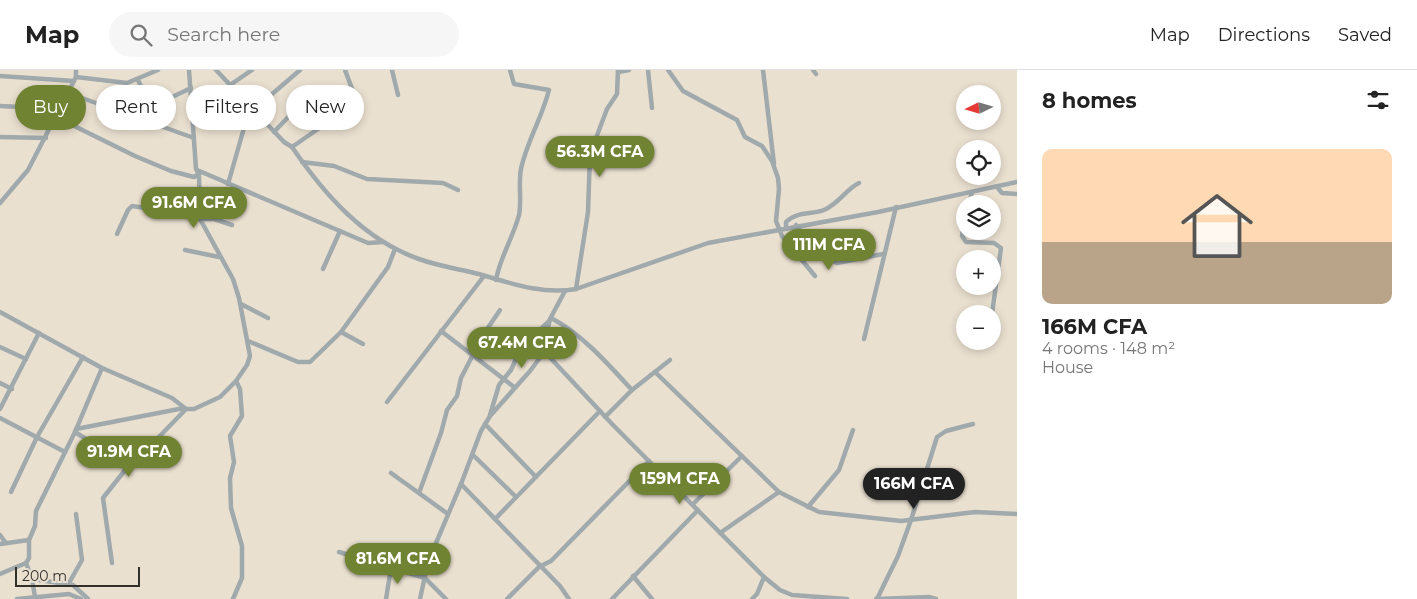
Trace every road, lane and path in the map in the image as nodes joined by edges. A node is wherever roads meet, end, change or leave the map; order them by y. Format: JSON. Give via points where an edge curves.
{"nodes":[{"id":1,"x":76,"y":70,"type":"edge"},
{"id":2,"x":158,"y":70,"type":"edge"},
{"id":3,"x":189,"y":70,"type":"edge"},
{"id":4,"x":216,"y":70,"type":"edge"},
{"id":5,"x":252,"y":70,"type":"edge"},
{"id":6,"x":300,"y":70,"type":"edge"},
{"id":7,"x":346,"y":70,"type":"edge"},
{"id":8,"x":392,"y":70,"type":"edge"},
{"id":9,"x":510,"y":70,"type":"edge"},
{"id":10,"x":628,"y":70,"type":"edge"},
{"id":11,"x":648,"y":70,"type":"edge"},
{"id":12,"x":668,"y":70,"type":"edge"},
{"id":13,"x":763,"y":70,"type":"edge"},
{"id":14,"x":618,"y":71,"type":"edge"},
{"id":15,"x":0,"y":76,"type":"edge"},
{"id":16,"x":75,"y":79,"type":"junction"},
{"id":17,"x":138,"y":80,"type":"junction"},
{"id":18,"x":72,"y":85,"type":"edge"},
{"id":19,"x":190,"y":85,"type":"edge"},
{"id":20,"x":230,"y":85,"type":"joint"},
{"id":21,"x":186,"y":90,"type":"edge"},
{"id":22,"x":276,"y":91,"type":"edge"},
{"id":23,"x":398,"y":95,"type":"dead end"},
{"id":24,"x":86,"y":99,"type":"edge"},
{"id":25,"x":0,"y":106,"type":"edge"},
{"id":26,"x":15,"y":107,"type":"edge"},
{"id":27,"x":652,"y":108,"type":"dead end"},
{"id":28,"x":286,"y":119,"type":"edge"},
{"id":29,"x":50,"y":130,"type":"edge"},
{"id":30,"x":80,"y":130,"type":"edge"},
{"id":31,"x":193,"y":130,"type":"edge"},
{"id":32,"x":243,"y":130,"type":"edge"},
{"id":33,"x":274,"y":132,"type":"joint"},
{"id":34,"x":0,"y":137,"type":"edge"},
{"id":35,"x":46,"y":138,"type":"junction"},
{"id":36,"x":194,"y":138,"type":"junction"},
{"id":37,"x":292,"y":148,"type":"junction"},
{"id":38,"x":302,"y":162,"type":"junction"},
{"id":39,"x":774,"y":166,"type":"junction"},
{"id":40,"x":196,"y":169,"type":"junction"},
{"id":41,"x":199,"y":174,"type":"junction"},
{"id":42,"x":1017,"y":182,"type":"edge"},
{"id":43,"x":860,"y":183,"type":"dead end"},
{"id":44,"x":228,"y":184,"type":"junction"},
{"id":45,"x":997,"y":187,"type":"junction"},
{"id":46,"x":458,"y":190,"type":"dead end"},
{"id":47,"x":972,"y":192,"type":"junction"},
{"id":48,"x":1017,"y":194,"type":"edge"},
{"id":49,"x":971,"y":195,"type":"edge"},
{"id":50,"x":0,"y":203,"type":"edge"},
{"id":51,"x":896,"y":207,"type":"junction"},
{"id":52,"x":199,"y":217,"type":"junction"},
{"id":53,"x":232,"y":225,"type":"dead end"},
{"id":54,"x":796,"y":225,"type":"junction"},
{"id":55,"x":786,"y":227,"type":"junction"},
{"id":56,"x":780,"y":228,"type":"junction"},
{"id":57,"x":340,"y":231,"type":"junction"},
{"id":58,"x":118,"y":234,"type":"dead end"},
{"id":59,"x":965,"y":240,"type":"edge"},
{"id":60,"x":383,"y":242,"type":"junction"},
{"id":61,"x":395,"y":249,"type":"junction"},
{"id":62,"x":185,"y":250,"type":"dead end"},
{"id":63,"x":882,"y":254,"type":"junction"},
{"id":64,"x":219,"y":258,"type":"junction"},
{"id":65,"x":323,"y":269,"type":"dead end"},
{"id":66,"x":484,"y":276,"type":"junction"},
{"id":67,"x":815,"y":276,"type":"dead end"},
{"id":68,"x":496,"y":280,"type":"junction"},
{"id":69,"x":576,"y":290,"type":"junction"},
{"id":70,"x":565,"y":291,"type":"junction"},
{"id":71,"x":241,"y":304,"type":"junction"},
{"id":72,"x":993,"y":305,"type":"edge"},
{"id":73,"x":500,"y":310,"type":"dead end"},
{"id":74,"x":0,"y":312,"type":"edge"},
{"id":75,"x":268,"y":318,"type":"dead end"},
{"id":76,"x":551,"y":319,"type":"junction"},
{"id":77,"x":441,"y":331,"type":"junction"},
{"id":78,"x":341,"y":332,"type":"junction"},
{"id":79,"x":39,"y":333,"type":"junction"},
{"id":80,"x":531,"y":339,"type":"junction"},
{"id":81,"x":864,"y":339,"type":"dead end"},
{"id":82,"x":248,"y":341,"type":"junction"},
{"id":83,"x":363,"y":344,"type":"dead end"},
{"id":84,"x":545,"y":344,"type":"junction"},
{"id":85,"x":0,"y":347,"type":"edge"},
{"id":86,"x":544,"y":350,"type":"junction"},
{"id":87,"x":83,"y":357,"type":"junction"},
{"id":88,"x":472,"y":357,"type":"junction"},
{"id":89,"x":26,"y":359,"type":"junction"},
{"id":90,"x":670,"y":360,"type":"dead end"},
{"id":91,"x":102,"y":368,"type":"junction"},
{"id":92,"x":655,"y":372,"type":"junction"},
{"id":93,"x":506,"y":379,"type":"junction"},
{"id":94,"x":236,"y":381,"type":"junction"},
{"id":95,"x":0,"y":383,"type":"edge"},
{"id":96,"x":514,"y":387,"type":"junction"},
{"id":97,"x":12,"y":389,"type":"junction"},
{"id":98,"x":632,"y":390,"type":"junction"},
{"id":99,"x":387,"y":402,"type":"dead end"},
{"id":100,"x":0,"y":409,"type":"edge"},
{"id":101,"x":186,"y":409,"type":"junction"},
{"id":102,"x":600,"y":411,"type":"junction"},
{"id":103,"x":490,"y":416,"type":"junction"},
{"id":104,"x":605,"y":417,"type":"junction"},
{"id":105,"x":0,"y":418,"type":"edge"},
{"id":106,"x":485,"y":424,"type":"junction"},
{"id":107,"x":973,"y":424,"type":"dead end"},
{"id":108,"x":76,"y":430,"type":"junction"},
{"id":109,"x":853,"y":430,"type":"dead end"},
{"id":110,"x":37,"y":437,"type":"junction"},
{"id":111,"x":102,"y":449,"type":"dead end"},
{"id":112,"x":65,"y":452,"type":"junction"},
{"id":113,"x":473,"y":455,"type":"junction"},
{"id":114,"x":742,"y":456,"type":"junction"},
{"id":115,"x":649,"y":461,"type":"junction"},
{"id":116,"x":391,"y":473,"type":"dead end"},
{"id":117,"x":536,"y":477,"type":"junction"},
{"id":118,"x":462,"y":484,"type":"junction"},
{"id":119,"x":12,"y":492,"type":"dead end"},
{"id":120,"x":779,"y":492,"type":"junction"},
{"id":121,"x":418,"y":494,"type":"junction"},
{"id":122,"x":516,"y":497,"type":"junction"},
{"id":123,"x":693,"y":504,"type":"junction"},
{"id":124,"x":808,"y":508,"type":"junction"},
{"id":125,"x":698,"y":510,"type":"junction"},
{"id":126,"x":76,"y":514,"type":"dead end"},
{"id":127,"x":448,"y":514,"type":"junction"},
{"id":128,"x":1017,"y":514,"type":"edge"},
{"id":129,"x":495,"y":519,"type":"junction"},
{"id":130,"x":911,"y":520,"type":"junction"},
{"id":131,"x":720,"y":533,"type":"junction"},
{"id":132,"x":0,"y":535,"type":"edge"},
{"id":133,"x":29,"y":540,"type":"junction"},
{"id":134,"x":3,"y":543,"type":"edge"},
{"id":135,"x":339,"y":552,"type":"dead end"},
{"id":136,"x":26,"y":563,"type":"junction"},
{"id":137,"x":112,"y":563,"type":"dead end"},
{"id":138,"x":540,"y":567,"type":"junction"},
{"id":139,"x":391,"y":568,"type":"junction"},
{"id":140,"x":0,"y":574,"type":"edge"},
{"id":141,"x":633,"y":576,"type":"junction"},
{"id":142,"x":425,"y":578,"type":"junction"},
{"id":143,"x":764,"y":578,"type":"junction"},
{"id":144,"x":32,"y":579,"type":"junction"},
{"id":145,"x":69,"y":583,"type":"junction"},
{"id":146,"x":35,"y":597,"type":"junction"},
{"id":147,"x":915,"y":598,"type":"edge"},
{"id":148,"x":17,"y":599,"type":"edge"},
{"id":149,"x":81,"y":599,"type":"edge"},
{"id":150,"x":88,"y":599,"type":"edge"},
{"id":151,"x":233,"y":599,"type":"edge"},
{"id":152,"x":386,"y":599,"type":"edge"},
{"id":153,"x":420,"y":599,"type":"edge"},
{"id":154,"x":446,"y":599,"type":"edge"},
{"id":155,"x":507,"y":599,"type":"edge"},
{"id":156,"x":569,"y":599,"type":"edge"},
{"id":157,"x":612,"y":599,"type":"edge"},
{"id":158,"x":652,"y":599,"type":"edge"},
{"id":159,"x":752,"y":599,"type":"edge"},
{"id":160,"x":847,"y":599,"type":"edge"},
{"id":161,"x":876,"y":599,"type":"edge"},
{"id":162,"x":936,"y":599,"type":"edge"}],
"edges":[{"from":1,"to":16,"type":"street"},
{"from":2,"to":17,"type":"street"},
{"from":3,"to":19,"type":"street"},
{"from":4,"to":20,"type":"street"},
{"from":5,"to":20,"type":"street"},
{"from":6,"to":22,"type":"street"},
{"from":7,"to":37,"type":"street","via":[[357,102]]},
{"from":8,"to":23,"type":"street"},
{"from":9,"to":68,"type":"street","via":[[514,84],[549,90],[521,171],[519,213]]},
{"from":10,"to":14,"type":"street"},
{"from":11,"to":27,"type":"street"},
{"from":12,"to":39,"type":"street","via":[[683,91],[737,120],[745,138],[762,146]]},
{"from":13,"to":39,"type":"street"},
{"from":14,"to":69,"type":"street","via":[[617,94],[607,109],[590,154],[588,212]]},
{"from":15,"to":16,"type":"street"},
{"from":16,"to":17,"type":"street","via":[[120,83]]},
{"from":16,"to":18,"type":"street"},
{"from":17,"to":21,"type":"street","via":[[151,106]]},
{"from":24,"to":36,"type":"street"},
{"from":25,"to":26,"type":"street"},
{"from":28,"to":33,"type":"street"},
{"from":29,"to":35,"type":"street"},
{"from":30,"to":41,"type":"street","via":[[171,171],[194,177]]},
{"from":31,"to":36,"type":"street"},
{"from":32,"to":44,"type":"street"},
{"from":33,"to":37,"type":"street"},
{"from":34,"to":35,"type":"street"},
{"from":35,"to":50,"type":"street","via":[[28,170]]},
{"from":36,"to":40,"type":"street"},
{"from":37,"to":38,"type":"street"},
{"from":38,"to":46,"type":"street","via":[[334,166],[368,179],[443,183]]},
{"from":38,"to":60,"type":"street","via":[[337,205]]},
{"from":39,"to":56,"type":"street","via":[[779,189],[776,221]]},
{"from":40,"to":41,"type":"street"},
{"from":40,"to":44,"type":"street"},
{"from":41,"to":52,"type":"street"},
{"from":42,"to":45,"type":"street"},
{"from":43,"to":55,"type":"street","via":[[834,205],[792,217],[786,222]]},
{"from":44,"to":57,"type":"street"},
{"from":45,"to":47,"type":"street"},
{"from":45,"to":48,"type":"street","via":[[1002,193]]},
{"from":47,"to":49,"type":"street"},
{"from":47,"to":51,"type":"street"},
{"from":51,"to":54,"type":"street"},
{"from":51,"to":63,"type":"street"},
{"from":52,"to":53,"type":"street"},
{"from":52,"to":58,"type":"street","via":[[132,206]]},
{"from":52,"to":64,"type":"street"},
{"from":54,"to":55,"type":"street"},
{"from":54,"to":63,"type":"street","via":[[811,246],[837,263]]},
{"from":55,"to":56,"type":"street"},
{"from":56,"to":67,"type":"street","via":[[790,247]]},
{"from":56,"to":69,"type":"street","via":[[696,246]]},
{"from":57,"to":60,"type":"street","via":[[371,244]]},
{"from":57,"to":65,"type":"street"},
{"from":59,"to":72,"type":"street","via":[[994,243],[1001,248]]},
{"from":60,"to":61,"type":"street"},
{"from":61,"to":66,"type":"street","via":[[419,259]]},
{"from":61,"to":78,"type":"street","via":[[388,266]]},
{"from":62,"to":64,"type":"street"},
{"from":63,"to":81,"type":"street"},
{"from":64,"to":71,"type":"street","via":[[232,279]]},
{"from":66,"to":68,"type":"street"},
{"from":66,"to":77,"type":"street"},
{"from":68,"to":70,"type":"street","via":[[522,287]]},
{"from":69,"to":70,"type":"street"},
{"from":70,"to":76,"type":"street"},
{"from":71,"to":75,"type":"street"},
{"from":71,"to":82,"type":"street"},
{"from":73,"to":88,"type":"street"},
{"from":74,"to":79,"type":"street"},
{"from":76,"to":80,"type":"street"},
{"from":76,"to":84,"type":"street"},
{"from":76,"to":98,"type":"street","via":[[563,324],[598,354]]},
{"from":77,"to":88,"type":"street"},
{"from":77,"to":99,"type":"street"},
{"from":78,"to":82,"type":"street","via":[[314,359],[305,363]]},
{"from":78,"to":83,"type":"street"},
{"from":79,"to":87,"type":"street"},
{"from":79,"to":89,"type":"street"},
{"from":80,"to":84,"type":"street"},
{"from":80,"to":93,"type":"street","via":[[521,348]]},
{"from":82,"to":94,"type":"street","via":[[249,361]]},
{"from":84,"to":86,"type":"street"},
{"from":85,"to":89,"type":"street"},
{"from":86,"to":96,"type":"street"},
{"from":86,"to":102,"type":"street"},
{"from":87,"to":91,"type":"street"},
{"from":87,"to":110,"type":"street"},
{"from":88,"to":93,"type":"street"},
{"from":88,"to":121,"type":"street","via":[[461,378],[457,396],[446,410],[441,433]]},
{"from":89,"to":97,"type":"street"},
{"from":90,"to":92,"type":"street"},
{"from":91,"to":101,"type":"street","via":[[172,398]]},
{"from":91,"to":108,"type":"street"},
{"from":92,"to":98,"type":"street"},
{"from":92,"to":114,"type":"street"},
{"from":93,"to":96,"type":"street"},
{"from":93,"to":103,"type":"street","via":[[499,385]]},
{"from":94,"to":101,"type":"street","via":[[214,400]]},
{"from":94,"to":151,"type":"street","via":[[240,389],[242,416],[230,436],[234,462],[230,478],[231,508],[242,546],[242,578]]},
{"from":95,"to":97,"type":"street"},
{"from":96,"to":103,"type":"street"},
{"from":97,"to":100,"type":"street"},
{"from":98,"to":104,"type":"street"},
{"from":101,"to":108,"type":"street"},
{"from":101,"to":137,"type":"street","via":[[133,460],[103,498]]},
{"from":102,"to":104,"type":"street"},
{"from":102,"to":117,"type":"street"},
{"from":103,"to":106,"type":"street"},
{"from":104,"to":115,"type":"street"},
{"from":105,"to":110,"type":"street"},
{"from":106,"to":113,"type":"street"},
{"from":106,"to":117,"type":"street"},
{"from":107,"to":130,"type":"street","via":[[937,437]]},
{"from":108,"to":111,"type":"street"},
{"from":108,"to":112,"type":"street"},
{"from":109,"to":124,"type":"street","via":[[838,470]]},
{"from":110,"to":112,"type":"street"},
{"from":110,"to":119,"type":"street"},
{"from":112,"to":133,"type":"street","via":[[36,511],[35,526]]},
{"from":113,"to":118,"type":"street"},
{"from":113,"to":122,"type":"street"},
{"from":114,"to":120,"type":"street"},
{"from":114,"to":123,"type":"street"},
{"from":115,"to":123,"type":"street"},
{"from":115,"to":138,"type":"street","via":[[551,561]]},
{"from":116,"to":121,"type":"street"},
{"from":117,"to":122,"type":"street"},
{"from":118,"to":127,"type":"street"},
{"from":118,"to":129,"type":"street"},
{"from":120,"to":124,"type":"street"},
{"from":120,"to":131,"type":"street"},
{"from":121,"to":127,"type":"street"},
{"from":122,"to":129,"type":"street"},
{"from":123,"to":125,"type":"street"},
{"from":124,"to":130,"type":"street","via":[[832,514],[901,522]]},
{"from":125,"to":131,"type":"street"},
{"from":125,"to":141,"type":"street"},
{"from":126,"to":145,"type":"street","via":[[82,560]]},
{"from":127,"to":142,"type":"street","via":[[428,562]]},
{"from":128,"to":130,"type":"street","via":[[975,512]]},
{"from":129,"to":138,"type":"street"},
{"from":130,"to":161,"type":"street","via":[[898,556]]},
{"from":131,"to":143,"type":"street"},
{"from":132,"to":134,"type":"street"},
{"from":133,"to":134,"type":"street"},
{"from":133,"to":136,"type":"street"},
{"from":135,"to":139,"type":"street"},
{"from":136,"to":140,"type":"street"},
{"from":136,"to":144,"type":"street"},
{"from":138,"to":155,"type":"street"},
{"from":138,"to":156,"type":"street"},
{"from":139,"to":142,"type":"street"},
{"from":139,"to":152,"type":"street"},
{"from":141,"to":157,"type":"street"},
{"from":141,"to":158,"type":"street"},
{"from":142,"to":153,"type":"street"},
{"from":142,"to":154,"type":"street"},
{"from":143,"to":159,"type":"street"},
{"from":143,"to":160,"type":"street","via":[[792,595]]},
{"from":144,"to":145,"type":"street","via":[[53,584]]},
{"from":144,"to":146,"type":"street"},
{"from":145,"to":150,"type":"street"},
{"from":146,"to":148,"type":"street"},
{"from":146,"to":149,"type":"street","via":[[68,594]]},
{"from":147,"to":161,"type":"street"},
{"from":147,"to":162,"type":"street"}]}
